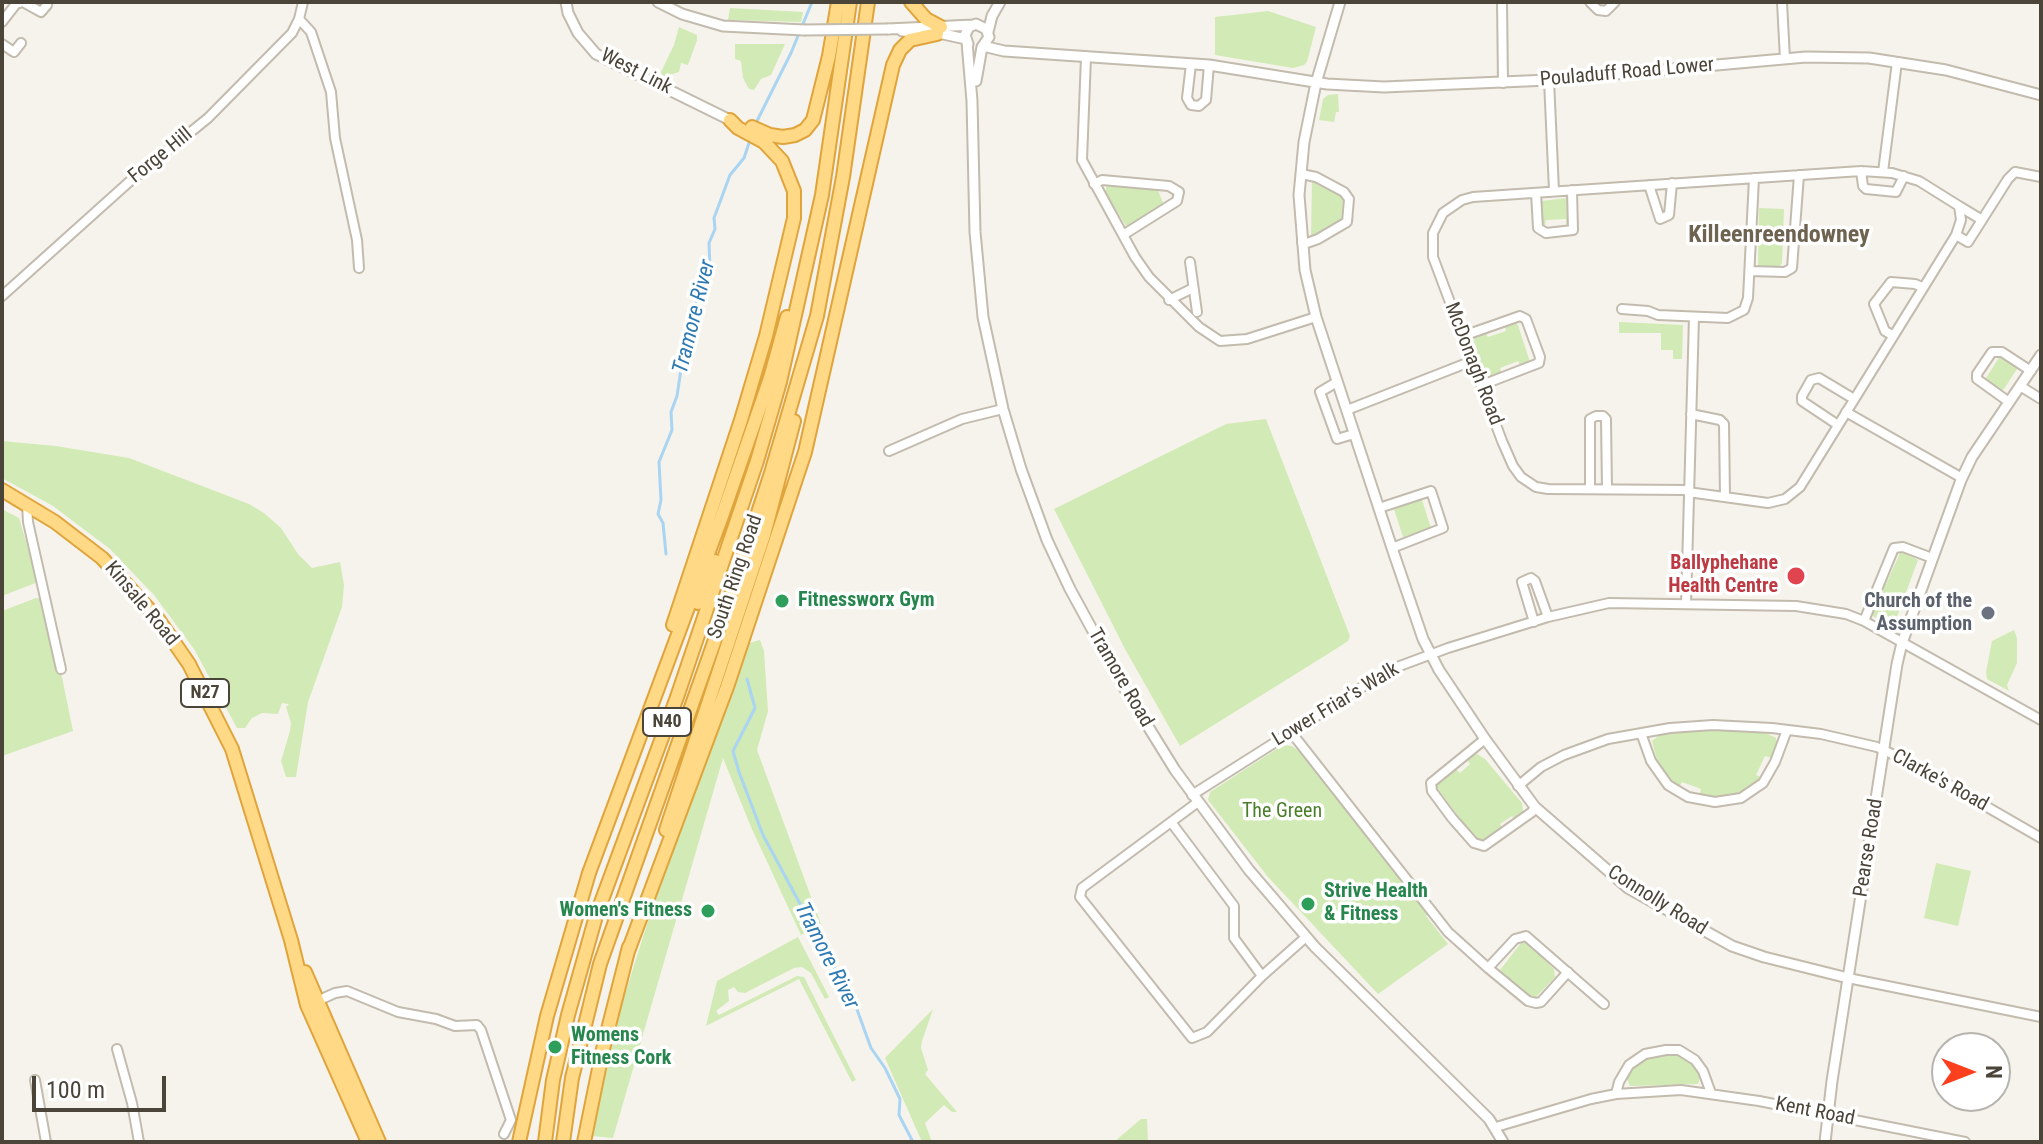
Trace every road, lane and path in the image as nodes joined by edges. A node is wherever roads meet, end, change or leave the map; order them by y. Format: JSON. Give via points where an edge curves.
{"nodes":[{"id":1,"x":303,"y":2,"type":"edge"},
{"id":2,"x":566,"y":2,"type":"edge"},
{"id":3,"x":658,"y":2,"type":"edge"},
{"id":4,"x":838,"y":2,"type":"edge"},
{"id":5,"x":850,"y":2,"type":"edge"},
{"id":6,"x":868,"y":2,"type":"edge"},
{"id":7,"x":911,"y":2,"type":"edge"},
{"id":8,"x":999,"y":2,"type":"edge"},
{"id":9,"x":1340,"y":2,"type":"edge"},
{"id":10,"x":1502,"y":2,"type":"edge"},
{"id":11,"x":1590,"y":2,"type":"edge"},
{"id":12,"x":1615,"y":2,"type":"edge"},
{"id":13,"x":1782,"y":2,"type":"edge"},
{"id":14,"x":47,"y":5,"type":"dead end"},
{"id":15,"x":3,"y":17,"type":"edge"},
{"id":16,"x":299,"y":19,"type":"junction"},
{"id":17,"x":974,"y":25,"type":"junction"},
{"id":18,"x":939,"y":30,"type":"junction"},
{"id":19,"x":966,"y":40,"type":"junction"},
{"id":20,"x":985,"y":40,"type":"junction"},
{"id":21,"x":21,"y":43,"type":"dead end"},
{"id":22,"x":2,"y":44,"type":"edge"},
{"id":23,"x":1086,"y":57,"type":"junction"},
{"id":24,"x":1785,"y":59,"type":"junction"},
{"id":25,"x":1897,"y":62,"type":"junction"},
{"id":26,"x":1191,"y":64,"type":"junction"},
{"id":27,"x":1209,"y":65,"type":"junction"},
{"id":28,"x":1549,"y":80,"type":"junction"},
{"id":29,"x":1316,"y":83,"type":"junction"},
{"id":30,"x":1503,"y":83,"type":"junction"},
{"id":31,"x":2041,"y":95,"type":"edge"},
{"id":32,"x":972,"y":101,"type":"junction"},
{"id":33,"x":730,"y":120,"type":"junction"},
{"id":34,"x":1861,"y":171,"type":"junction"},
{"id":35,"x":1883,"y":172,"type":"junction"},
{"id":36,"x":1301,"y":174,"type":"junction"},
{"id":37,"x":1799,"y":175,"type":"junction"},
{"id":38,"x":1904,"y":176,"type":"junction"},
{"id":39,"x":2041,"y":177,"type":"edge"},
{"id":40,"x":1754,"y":178,"type":"junction"},
{"id":41,"x":1672,"y":183,"type":"junction"},
{"id":42,"x":1094,"y":184,"type":"junction"},
{"id":43,"x":1649,"y":185,"type":"junction"},
{"id":44,"x":1572,"y":190,"type":"junction"},
{"id":45,"x":1554,"y":191,"type":"junction"},
{"id":46,"x":1536,"y":193,"type":"junction"},
{"id":47,"x":822,"y":195,"type":"junction"},
{"id":48,"x":1959,"y":206,"type":"junction"},
{"id":49,"x":1982,"y":220,"type":"junction"},
{"id":50,"x":1123,"y":235,"type":"junction"},
{"id":51,"x":1956,"y":235,"type":"junction"},
{"id":52,"x":1302,"y":242,"type":"junction"},
{"id":53,"x":1190,"y":262,"type":"dead end"},
{"id":54,"x":359,"y":268,"type":"dead end"},
{"id":55,"x":1750,"y":271,"type":"junction"},
{"id":56,"x":1922,"y":287,"type":"junction"},
{"id":57,"x":1193,"y":288,"type":"junction"},
{"id":58,"x":2,"y":296,"type":"edge"},
{"id":59,"x":1169,"y":300,"type":"junction"},
{"id":60,"x":798,"y":303,"type":"junction"},
{"id":61,"x":1622,"y":309,"type":"dead end"},
{"id":62,"x":1197,"y":312,"type":"dead end"},
{"id":63,"x":817,"y":316,"type":"junction"},
{"id":64,"x":1316,"y":317,"type":"junction"},
{"id":65,"x":1694,"y":317,"type":"junction"},
{"id":66,"x":1892,"y":335,"type":"junction"},
{"id":67,"x":1463,"y":336,"type":"junction"},
{"id":68,"x":2041,"y":355,"type":"edge"},
{"id":69,"x":1472,"y":361,"type":"junction"},
{"id":70,"x":2031,"y":371,"type":"junction"},
{"id":71,"x":1337,"y":382,"type":"junction"},
{"id":72,"x":1482,"y":385,"type":"junction"},
{"id":73,"x":2020,"y":386,"type":"junction"},
{"id":74,"x":1854,"y":399,"type":"junction"},
{"id":75,"x":2041,"y":399,"type":"edge"},
{"id":76,"x":2009,"y":402,"type":"junction"},
{"id":77,"x":1003,"y":409,"type":"junction"},
{"id":78,"x":1347,"y":410,"type":"junction"},
{"id":79,"x":1846,"y":412,"type":"junction"},
{"id":80,"x":1691,"y":414,"type":"junction"},
{"id":81,"x":1838,"y":425,"type":"junction"},
{"id":82,"x":1354,"y":434,"type":"junction"},
{"id":83,"x":1590,"y":449,"type":"junction"},
{"id":84,"x":1607,"y":449,"type":"junction"},
{"id":85,"x":889,"y":451,"type":"dead end"},
{"id":86,"x":1962,"y":478,"type":"junction"},
{"id":87,"x":1590,"y":489,"type":"junction"},
{"id":88,"x":1607,"y":489,"type":"junction"},
{"id":89,"x":2,"y":490,"type":"edge"},
{"id":90,"x":1688,"y":491,"type":"junction"},
{"id":91,"x":1725,"y":497,"type":"junction"},
{"id":92,"x":27,"y":504,"type":"junction"},
{"id":93,"x":1379,"y":508,"type":"junction"},
{"id":94,"x":1392,"y":548,"type":"junction"},
{"id":95,"x":1932,"y":558,"type":"junction"},
{"id":96,"x":1686,"y":604,"type":"junction"},
{"id":97,"x":1548,"y":617,"type":"junction"},
{"id":98,"x":1864,"y":621,"type":"junction"},
{"id":99,"x":1534,"y":622,"type":"junction"},
{"id":100,"x":1902,"y":643,"type":"junction"},
{"id":101,"x":1431,"y":654,"type":"junction"},
{"id":102,"x":61,"y":669,"type":"dead end"},
{"id":103,"x":2041,"y":720,"type":"edge"},
{"id":104,"x":1787,"y":730,"type":"junction"},
{"id":105,"x":1291,"y":732,"type":"junction"},
{"id":106,"x":1641,"y":733,"type":"junction"},
{"id":107,"x":1485,"y":739,"type":"junction"},
{"id":108,"x":637,"y":746,"type":"junction"},
{"id":109,"x":1884,"y":750,"type":"junction"},
{"id":110,"x":630,"y":765,"type":"junction"},
{"id":111,"x":1518,"y":786,"type":"junction"},
{"id":112,"x":1195,"y":798,"type":"junction"},
{"id":113,"x":1535,"y":807,"type":"junction"},
{"id":114,"x":1171,"y":822,"type":"junction"},
{"id":115,"x":2041,"y":838,"type":"edge"},
{"id":116,"x":1306,"y":937,"type":"junction"},
{"id":117,"x":627,"y":954,"type":"junction"},
{"id":118,"x":1488,"y":968,"type":"junction"},
{"id":119,"x":1568,"y":972,"type":"junction"},
{"id":120,"x":1262,"y":976,"type":"junction"},
{"id":121,"x":1848,"y":978,"type":"junction"},
{"id":122,"x":312,"y":1003,"type":"junction"},
{"id":123,"x":1604,"y":1004,"type":"dead end"},
{"id":124,"x":2041,"y":1017,"type":"edge"},
{"id":125,"x":117,"y":1049,"type":"dead end"},
{"id":126,"x":135,"y":1071,"type":"dead end"},
{"id":127,"x":125,"y":1073,"type":"junction"},
{"id":128,"x":35,"y":1080,"type":"dead end"},
{"id":129,"x":1711,"y":1093,"type":"junction"},
{"id":130,"x":1616,"y":1094,"type":"junction"},
{"id":131,"x":528,"y":1107,"type":"junction"},
{"id":132,"x":1827,"y":1114,"type":"junction"},
{"id":133,"x":1496,"y":1127,"type":"junction"},
{"id":134,"x":504,"y":1134,"type":"dead end"},
{"id":135,"x":46,"y":1142,"type":"edge"},
{"id":136,"x":139,"y":1142,"type":"edge"},
{"id":137,"x":368,"y":1142,"type":"edge"},
{"id":138,"x":379,"y":1142,"type":"edge"},
{"id":139,"x":519,"y":1142,"type":"edge"},
{"id":140,"x":525,"y":1142,"type":"edge"},
{"id":141,"x":545,"y":1142,"type":"edge"},
{"id":142,"x":563,"y":1142,"type":"edge"},
{"id":143,"x":584,"y":1142,"type":"edge"},
{"id":144,"x":1503,"y":1142,"type":"edge"},
{"id":145,"x":1825,"y":1142,"type":"edge"},
{"id":146,"x":1965,"y":1142,"type":"edge"}],
"edges":[{"from":1,"to":16,"type":"street","name":"Forge Hill"},
{"from":2,"to":33,"type":"street","name":"West Link","via":[[578,33],[596,54]]},
{"from":3,"to":18,"type":"street","bridge":true,"via":[[723,26]]},
{"from":4,"to":33,"type":"highway","via":[[818,108],[805,130],[783,137]]},
{"from":5,"to":47,"type":"highway","name":"South Ring Road","number":"N40"},
{"from":6,"to":63,"type":"highway","name":"South Ring Road","number":"N40"},
{"from":7,"to":18,"type":"highway"},
{"from":8,"to":17,"type":"street","name":"Tramore Road"},
{"from":8,"to":20,"type":"street","name":"Tramore Road"},
{"from":9,"to":29,"type":"street","name":"Connolly Road"},
{"from":10,"to":30,"type":"street"},
{"from":11,"to":12,"type":"street","via":[[1606,11]]},
{"from":13,"to":24,"type":"street"},
{"from":14,"to":15,"type":"street","via":[[41,12],[23,2]]},
{"from":16,"to":54,"type":"street","via":[[311,32],[331,92]]},
{"from":16,"to":58,"type":"street","name":"Forge Hill","via":[[292,33],[208,118]]},
{"from":17,"to":18,"type":"street"},
{"from":17,"to":19,"type":"street","via":[[966,31]]},
{"from":17,"to":20,"type":"street","via":[[983,26]]},
{"from":18,"to":19,"type":"street"},
{"from":18,"to":117,"type":"highway","via":[[910,40],[893,65],[801,466],[727,687]]},
{"from":19,"to":20,"type":"street","via":[[972,47]]},
{"from":19,"to":32,"type":"street","name":"Tramore Road"},
{"from":20,"to":23,"type":"street","name":"Pouladuff Road Lower","via":[[1004,51]]},
{"from":20,"to":32,"type":"street","name":"Tramore Road"},
{"from":21,"to":22,"type":"street","via":[[14,52]]},
{"from":23,"to":26,"type":"street","name":"Pouladuff Road Lower"},
{"from":23,"to":42,"type":"street","via":[[1081,149]]},
{"from":24,"to":25,"type":"street","name":"Pouladuff Road Lower"},
{"from":24,"to":28,"type":"street","name":"Pouladuff Road Lower"},
{"from":25,"to":31,"type":"street","name":"Pouladuff Road Lower"},
{"from":25,"to":35,"type":"street"},
{"from":26,"to":27,"type":"street","name":"Pouladuff Road Lower"},
{"from":26,"to":27,"type":"street","via":[[1187,98],[1199,106],[1206,100]]},
{"from":27,"to":29,"type":"street","name":"Pouladuff Road Lower"},
{"from":28,"to":30,"type":"street","name":"Pouladuff Road Lower"},
{"from":28,"to":45,"type":"street"},
{"from":29,"to":30,"type":"street","name":"Pouladuff Road Lower"},
{"from":29,"to":36,"type":"street","name":"Connolly Road"},
{"from":32,"to":77,"type":"street","name":"Tramore Road","via":[[978,274]]},
{"from":33,"to":110,"type":"highway","via":[[782,161],[794,191],[794,218],[737,434]]},
{"from":34,"to":35,"type":"street"},
{"from":34,"to":37,"type":"street"},
{"from":34,"to":38,"type":"street","via":[[1866,189],[1896,192]]},
{"from":35,"to":38,"type":"street"},
{"from":36,"to":52,"type":"street","name":"Connolly Road"},
{"from":36,"to":52,"type":"street","via":[[1316,177],[1349,199],[1347,222]]},
{"from":37,"to":40,"type":"street"},
{"from":37,"to":55,"type":"street","via":[[1792,268]]},
{"from":38,"to":48,"type":"street"},
{"from":39,"to":49,"type":"street","via":[[2015,172]]},
{"from":40,"to":41,"type":"street"},
{"from":40,"to":55,"type":"street"},
{"from":41,"to":43,"type":"street"},
{"from":41,"to":43,"type":"street","via":[[1669,215],[1660,219]]},
{"from":42,"to":50,"type":"street"},
{"from":42,"to":50,"type":"street","via":[[1102,180],[1177,188],[1177,201]]},
{"from":43,"to":44,"type":"street"},
{"from":44,"to":45,"type":"street"},
{"from":44,"to":46,"type":"street","via":[[1574,227],[1568,232],[1540,231]]},
{"from":45,"to":46,"type":"street"},
{"from":46,"to":67,"type":"street","name":"McDonagh Road","via":[[1462,200],[1436,224],[1433,257]]},
{"from":47,"to":60,"type":"highway","name":"South Ring Road","number":"N40"},
{"from":47,"to":108,"type":"highway","via":[[770,378]]},
{"from":48,"to":49,"type":"street"},
{"from":48,"to":51,"type":"street"},
{"from":49,"to":51,"type":"street","via":[[1968,242]]},
{"from":50,"to":59,"type":"street"},
{"from":51,"to":56,"type":"street","name":"McDonagh Road"},
{"from":52,"to":64,"type":"street","name":"Connolly Road"},
{"from":53,"to":57,"type":"street"},
{"from":55,"to":65,"type":"street","via":[[1747,306],[1739,314]]},
{"from":56,"to":66,"type":"street","name":"McDonagh Road"},
{"from":56,"to":66,"type":"street","via":[[1888,283],[1874,304],[1885,331]]},
{"from":57,"to":59,"type":"street"},
{"from":57,"to":62,"type":"street"},
{"from":59,"to":64,"type":"street","via":[[1220,341],[1247,339]]},
{"from":60,"to":108,"type":"highway","via":[[713,566]]},
{"from":60,"to":141,"type":"highway","name":"South Ring Road","number":"N40","via":[[757,461],[596,916],[553,1080]]},
{"from":61,"to":65,"type":"street"},
{"from":63,"to":117,"type":"highway","via":[[764,535]]},
{"from":63,"to":142,"type":"highway","name":"South Ring Road","number":"N40","via":[[733,589],[600,964],[572,1078]]},
{"from":64,"to":71,"type":"street","name":"Connolly Road"},
{"from":65,"to":80,"type":"street"},
{"from":66,"to":74,"type":"street","name":"McDonagh Road"},
{"from":67,"to":69,"type":"street","name":"McDonagh Road"},
{"from":67,"to":72,"type":"street","via":[[1520,316],[1526,319],[1539,363]]},
{"from":68,"to":70,"type":"street","name":"Pearse Road"},
{"from":69,"to":72,"type":"street","name":"McDonagh Road"},
{"from":69,"to":78,"type":"street"},
{"from":70,"to":73,"type":"street","name":"Pearse Road"},
{"from":70,"to":76,"type":"street","via":[[2002,352],[1992,352],[1977,379]]},
{"from":71,"to":78,"type":"street","name":"Connolly Road"},
{"from":71,"to":82,"type":"street","via":[[1320,392],[1337,439]]},
{"from":72,"to":87,"type":"street","name":"McDonagh Road","via":[[1521,477],[1541,488]]},
{"from":73,"to":75,"type":"street"},
{"from":73,"to":76,"type":"street","name":"Pearse Road"},
{"from":74,"to":79,"type":"street","name":"McDonagh Road"},
{"from":74,"to":81,"type":"street","via":[[1819,378],[1811,380],[1802,401]]},
{"from":76,"to":86,"type":"street","name":"Pearse Road"},
{"from":77,"to":85,"type":"street","via":[[962,419]]},
{"from":77,"to":112,"type":"street","name":"Tramore Road","via":[[1034,505],[1070,589],[1130,698]]},
{"from":78,"to":82,"type":"street","name":"Connolly Road"},
{"from":79,"to":81,"type":"street","name":"McDonagh Road"},
{"from":79,"to":86,"type":"street"},
{"from":80,"to":90,"type":"street"},
{"from":80,"to":91,"type":"street","via":[[1724,424]]},
{"from":81,"to":91,"type":"street","name":"McDonagh Road","via":[[1790,496],[1768,503]]},
{"from":82,"to":93,"type":"street","name":"Connolly Road"},
{"from":83,"to":84,"type":"street"},
{"from":83,"to":84,"type":"street","via":[[1590,419],[1603,416]]},
{"from":83,"to":87,"type":"street"},
{"from":84,"to":88,"type":"street"},
{"from":86,"to":95,"type":"street","name":"Pearse Road"},
{"from":87,"to":88,"type":"street","name":"McDonagh Road"},
{"from":88,"to":90,"type":"street","name":"McDonagh Road"},
{"from":89,"to":92,"type":"highway","name":"Kinsale Road","number":"N27"},
{"from":90,"to":91,"type":"street","name":"McDonagh Road"},
{"from":90,"to":96,"type":"street"},
{"from":92,"to":102,"type":"street"},
{"from":92,"to":122,"type":"highway","name":"Kinsale Road","number":"N27","via":[[102,558],[158,619],[189,664],[232,749]]},
{"from":93,"to":94,"type":"street","name":"Connolly Road"},
{"from":93,"to":94,"type":"street","via":[[1431,491],[1443,528]]},
{"from":94,"to":101,"type":"street","name":"Connolly Road"},
{"from":95,"to":98,"type":"street","via":[[1894,548]]},
{"from":95,"to":100,"type":"street","name":"Pearse Road"},
{"from":96,"to":97,"type":"street","name":"Lower Friar's Walk","via":[[1609,603]]},
{"from":96,"to":98,"type":"street","name":"Lower Friar's Walk","via":[[1818,607]]},
{"from":97,"to":99,"type":"street","name":"Lower Friar's Walk"},
{"from":97,"to":99,"type":"street","via":[[1535,581],[1523,580]]},
{"from":98,"to":100,"type":"street","name":"Lower Friar's Walk"},
{"from":99,"to":101,"type":"street","name":"Lower Friar's Walk"},
{"from":100,"to":103,"type":"street","name":"Lower Friar's Walk"},
{"from":100,"to":109,"type":"street","name":"Pearse Road"},
{"from":101,"to":105,"type":"street","name":"Lower Friar's Walk","via":[[1380,675]]},
{"from":101,"to":107,"type":"street","name":"Connolly Road"},
{"from":104,"to":106,"type":"street","name":"Clarke's Road","via":[[1713,725]]},
{"from":104,"to":106,"type":"street","via":[[1763,783],[1741,798],[1715,802],[1688,797],[1668,785],[1651,761]]},
{"from":104,"to":109,"type":"street","name":"Clarke's Road"},
{"from":105,"to":112,"type":"street","name":"Lower Friar's Walk"},
{"from":105,"to":118,"type":"street","via":[[1448,932]]},
{"from":106,"to":111,"type":"street","name":"Clarke's Road","via":[[1572,751]]},
{"from":107,"to":111,"type":"street","name":"Connolly Road"},
{"from":107,"to":113,"type":"street","via":[[1431,783],[1432,791],[1474,843],[1484,846]]},
{"from":108,"to":110,"type":"highway"},
{"from":109,"to":115,"type":"street","name":"Clarke's Road"},
{"from":109,"to":121,"type":"street","name":"Pearse Road"},
{"from":110,"to":131,"type":"highway","via":[[567,942]]},
{"from":111,"to":113,"type":"street","name":"Connolly Road"},
{"from":112,"to":114,"type":"street","name":"Lower Friar's Walk"},
{"from":112,"to":116,"type":"street","name":"Tramore Road"},
{"from":113,"to":121,"type":"street","name":"Connolly Road","via":[[1628,888],[1709,935],[1764,957]]},
{"from":114,"to":120,"type":"street","via":[[1234,906],[1234,938]]},
{"from":114,"to":120,"type":"street","name":"Lower Friar's Walk","via":[[1082,888],[1080,897],[1192,1038],[1207,1032]]},
{"from":116,"to":120,"type":"street"},
{"from":116,"to":133,"type":"street","name":"Tramore Road"},
{"from":117,"to":143,"type":"highway"},
{"from":118,"to":119,"type":"street","via":[[1536,1003]]},
{"from":118,"to":119,"type":"street","via":[[1523,936]]},
{"from":119,"to":123,"type":"street"},
{"from":121,"to":124,"type":"street","name":"Connolly Road"},
{"from":121,"to":132,"type":"street","name":"Pearse Road"},
{"from":122,"to":134,"type":"street","via":[[347,991],[398,1012],[455,1026],[477,1025],[511,1120]]},
{"from":122,"to":137,"type":"highway","name":"Kinsale Road","number":"N27"},
{"from":122,"to":138,"type":"highway","name":"Kinsale Road","number":"N27"},
{"from":125,"to":127,"type":"street"},
{"from":126,"to":127,"type":"street"},
{"from":127,"to":136,"type":"street"},
{"from":128,"to":135,"type":"street"},
{"from":129,"to":130,"type":"street","name":"Kent Road"},
{"from":129,"to":130,"type":"street","via":[[1695,1060],[1679,1050],[1666,1050],[1635,1060]]},
{"from":129,"to":132,"type":"street","name":"Kent Road"},
{"from":130,"to":133,"type":"street","name":"Kent Road"},
{"from":131,"to":139,"type":"highway"},
{"from":131,"to":140,"type":"highway"},
{"from":132,"to":145,"type":"street","name":"Pearse Road"},
{"from":132,"to":146,"type":"street","name":"Kent Road"},
{"from":133,"to":144,"type":"street","name":"Tramore Road"}]}
